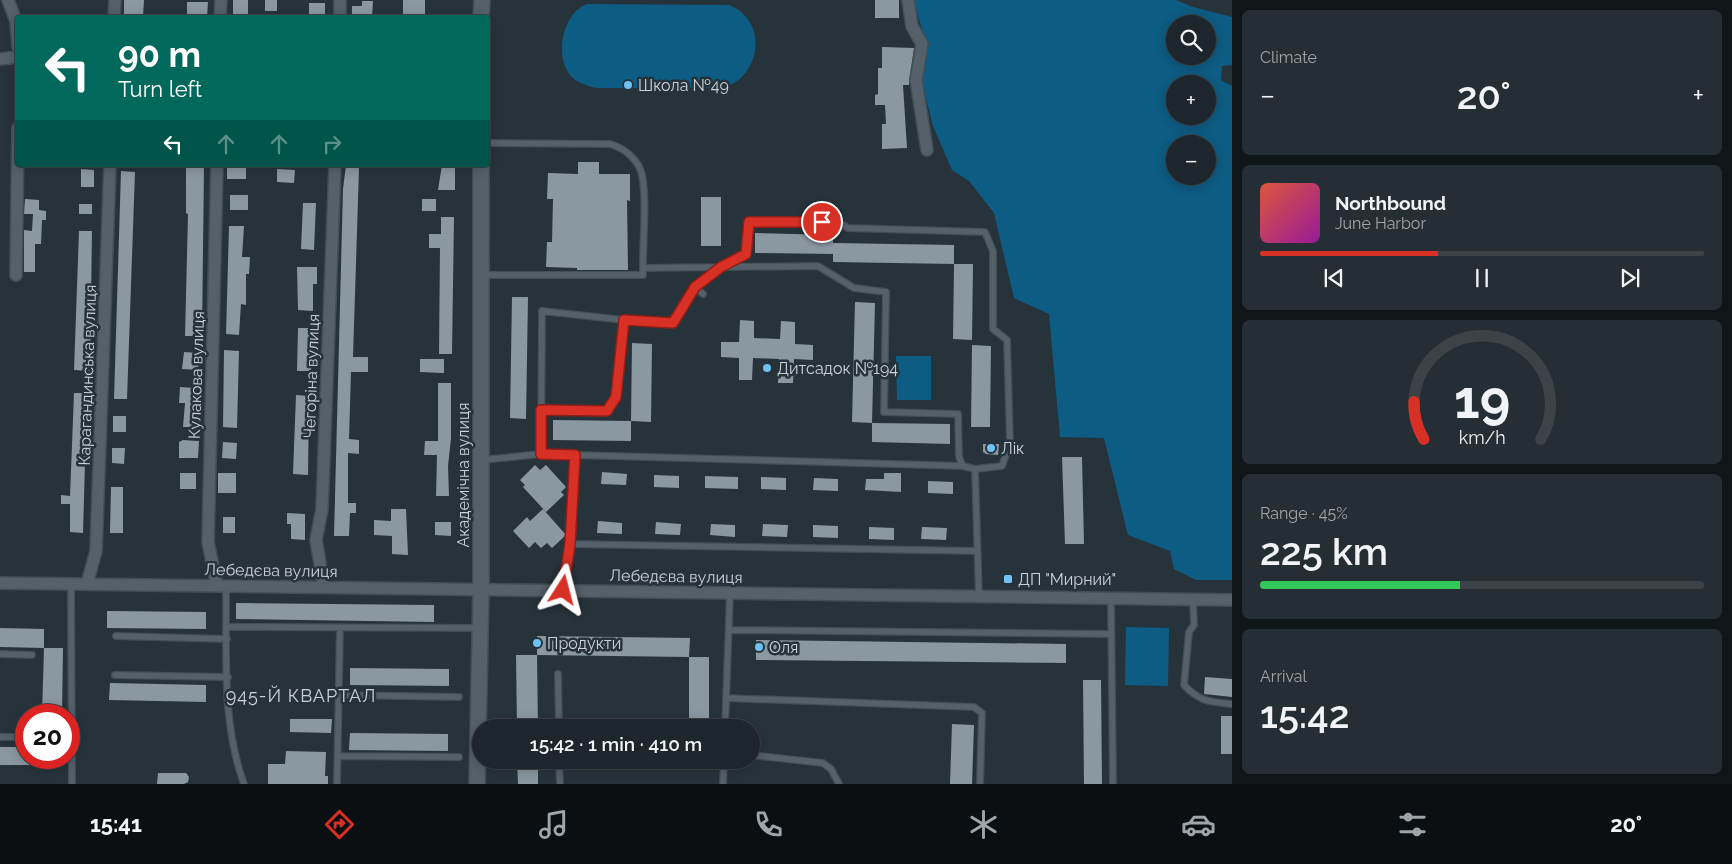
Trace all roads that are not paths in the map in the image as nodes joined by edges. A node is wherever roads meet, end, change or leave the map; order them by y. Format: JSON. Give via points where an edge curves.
{"nodes":[{"id":1,"x":8,"y":0,"type":"edge"},
{"id":2,"x":115,"y":0,"type":"edge"},
{"id":3,"x":221,"y":0,"type":"edge"},
{"id":4,"x":340,"y":0,"type":"edge"},
{"id":5,"x":482,"y":0,"type":"edge"},
{"id":6,"x":908,"y":0,"type":"edge"},
{"id":7,"x":114,"y":15,"type":"edge"},
{"id":8,"x":220,"y":15,"type":"edge"},
{"id":9,"x":340,"y":15,"type":"edge"},
{"id":10,"x":481,"y":15,"type":"edge"},
{"id":11,"x":15,"y":18,"type":"edge"},
{"id":12,"x":15,"y":57,"type":"edge"},
{"id":13,"x":0,"y":59,"type":"edge"},
{"id":14,"x":490,"y":144,"type":"edge"},
{"id":15,"x":927,"y":150,"type":"dead end"},
{"id":16,"x":17,"y":167,"type":"edge"},
{"id":17,"x":110,"y":167,"type":"edge"},
{"id":18,"x":217,"y":167,"type":"edge"},
{"id":19,"x":334,"y":167,"type":"edge"},
{"id":20,"x":481,"y":167,"type":"edge"},
{"id":21,"x":721,"y":267,"type":"junction"},
{"id":22,"x":643,"y":268,"type":"junction"},
{"id":23,"x":16,"y":275,"type":"dead end"},
{"id":24,"x":481,"y":275,"type":"junction"},
{"id":25,"x":695,"y":287,"type":"junction"},
{"id":26,"x":703,"y":294,"type":"dead end"},
{"id":27,"x":624,"y":320,"type":"junction"},
{"id":28,"x":541,"y":410,"type":"junction"},
{"id":29,"x":541,"y":454,"type":"junction"},
{"id":30,"x":575,"y":455,"type":"junction"},
{"id":31,"x":480,"y":460,"type":"junction"},
{"id":32,"x":963,"y":466,"type":"junction"},
{"id":33,"x":975,"y":469,"type":"junction"},
{"id":34,"x":570,"y":544,"type":"junction"},
{"id":35,"x":977,"y":551,"type":"junction"},
{"id":36,"x":0,"y":583,"type":"edge"},
{"id":37,"x":71,"y":584,"type":"junction"},
{"id":38,"x":87,"y":584,"type":"junction"},
{"id":39,"x":221,"y":586,"type":"junction"},
{"id":40,"x":324,"y":587,"type":"junction"},
{"id":41,"x":480,"y":590,"type":"junction"},
{"id":42,"x":563,"y":590,"type":"junction"},
{"id":43,"x":730,"y":593,"type":"junction"},
{"id":44,"x":979,"y":596,"type":"junction"},
{"id":45,"x":1111,"y":598,"type":"junction"},
{"id":46,"x":1193,"y":600,"type":"junction"},
{"id":47,"x":1232,"y":600,"type":"edge"},
{"id":48,"x":227,"y":627,"type":"junction"},
{"id":49,"x":340,"y":628,"type":"junction"},
{"id":50,"x":480,"y":628,"type":"junction"},
{"id":51,"x":729,"y":630,"type":"junction"},
{"id":52,"x":1112,"y":634,"type":"junction"},
{"id":53,"x":116,"y":636,"type":"dead end"},
{"id":54,"x":227,"y":639,"type":"junction"},
{"id":55,"x":0,"y":654,"type":"edge"},
{"id":56,"x":32,"y":655,"type":"dead end"},
{"id":57,"x":558,"y":674,"type":"dead end"},
{"id":58,"x":115,"y":675,"type":"dead end"},
{"id":59,"x":228,"y":677,"type":"junction"},
{"id":60,"x":339,"y":695,"type":"junction"},
{"id":61,"x":460,"y":697,"type":"dead end"},
{"id":62,"x":726,"y":698,"type":"junction"},
{"id":63,"x":70,"y":704,"type":"edge"},
{"id":64,"x":1232,"y":704,"type":"edge"},
{"id":65,"x":559,"y":719,"type":"edge"},
{"id":66,"x":725,"y":719,"type":"edge"},
{"id":67,"x":0,"y":737,"type":"edge"},
{"id":68,"x":15,"y":737,"type":"edge"},
{"id":69,"x":338,"y":756,"type":"junction"},
{"id":70,"x":760,"y":756,"type":"edge"},
{"id":71,"x":460,"y":757,"type":"dead end"},
{"id":72,"x":71,"y":769,"type":"edge"},
{"id":73,"x":559,"y":769,"type":"edge"},
{"id":74,"x":724,"y":769,"type":"edge"},
{"id":75,"x":72,"y":784,"type":"edge"},
{"id":76,"x":244,"y":784,"type":"edge"},
{"id":77,"x":337,"y":784,"type":"edge"},
{"id":78,"x":477,"y":784,"type":"edge"},
{"id":79,"x":560,"y":784,"type":"edge"},
{"id":80,"x":723,"y":784,"type":"edge"},
{"id":81,"x":839,"y":784,"type":"edge"},
{"id":82,"x":980,"y":784,"type":"edge"},
{"id":83,"x":1113,"y":784,"type":"edge"}],
"edges":[{"from":1,"to":11,"type":"street"},
{"from":2,"to":7,"type":"street"},
{"from":3,"to":8,"type":"street"},
{"from":4,"to":9,"type":"street"},
{"from":5,"to":10,"type":"main road"},
{"from":6,"to":15,"type":"street","via":[[912,26],[922,44],[916,80]]},
{"from":12,"to":13,"type":"street"},
{"from":14,"to":22,"type":"lane","via":[[610,144],[626,151],[638,165],[644,185]]},
{"from":16,"to":23,"type":"street"},
{"from":17,"to":38,"type":"street","name":"Карагандинська вулиця","via":[[96,551]]},
{"from":18,"to":39,"type":"street","name":"Кулакова вулиця","via":[[208,542]]},
{"from":19,"to":40,"type":"street","name":"Чегоріна вулиця","via":[[322,509],[316,540]]},
{"from":20,"to":24,"type":"main road","name":"Академічна вулиця"},
{"from":21,"to":22,"type":"lane"},
{"from":21,"to":25,"type":"lane"},
{"from":21,"to":32,"type":"lane","via":[[818,266],[854,288],[886,292],[884,412],[958,414],[959,456]]},
{"from":21,"to":33,"type":"lane","via":[[746,254],[749,222],[840,222],[848,228],[985,232],[993,251],[993,329],[1007,340],[1010,443],[1002,466]]},
{"from":22,"to":24,"type":"lane","via":[[643,275]]},
{"from":24,"to":31,"type":"main road","name":"Академічна вулиця"},
{"from":25,"to":26,"type":"lane"},
{"from":25,"to":27,"type":"lane","via":[[673,323]]},
{"from":27,"to":28,"type":"lane","via":[[616,397],[607,411]]},
{"from":27,"to":28,"type":"lane","via":[[542,312]]},
{"from":28,"to":29,"type":"lane"},
{"from":29,"to":30,"type":"lane"},
{"from":29,"to":31,"type":"lane"},
{"from":30,"to":32,"type":"lane"},
{"from":30,"to":34,"type":"lane"},
{"from":31,"to":41,"type":"main road","name":"Академічна вулиця"},
{"from":32,"to":33,"type":"lane"},
{"from":33,"to":35,"type":"lane"},
{"from":34,"to":35,"type":"lane","name":"Лебедєва вулиця"},
{"from":34,"to":42,"type":"lane"},
{"from":35,"to":44,"type":"lane"},
{"from":36,"to":37,"type":"street","name":"Лебедєва вулиця"},
{"from":37,"to":38,"type":"street","name":"Лебедєва вулиця"},
{"from":37,"to":63,"type":"lane"},
{"from":38,"to":39,"type":"street","name":"Лебедєва вулиця"},
{"from":39,"to":40,"type":"street","name":"Лебедєва вулиця"},
{"from":39,"to":48,"type":"lane"},
{"from":40,"to":41,"type":"street","name":"Лебедєва вулиця"},
{"from":41,"to":42,"type":"street","name":"Лебедєва вулиця"},
{"from":41,"to":50,"type":"main road","name":"Академічна вулиця"},
{"from":42,"to":43,"type":"street","name":"Лебедєва вулиця"},
{"from":43,"to":44,"type":"street","name":"Лебедєва вулиця"},
{"from":43,"to":51,"type":"lane"},
{"from":44,"to":45,"type":"street","name":"Лебедєва вулиця"},
{"from":45,"to":46,"type":"street","name":"Лебедєва вулиця"},
{"from":45,"to":52,"type":"lane"},
{"from":46,"to":47,"type":"street","name":"Лебедєва вулиця"},
{"from":46,"to":64,"type":"lane","via":[[1194,624],[1189,632],[1184,685],[1195,696],[1210,702]]},
{"from":48,"to":49,"type":"lane"},
{"from":48,"to":54,"type":"lane"},
{"from":49,"to":50,"type":"lane"},
{"from":49,"to":60,"type":"lane"},
{"from":50,"to":78,"type":"main road","name":"Академічна вулиця"},
{"from":51,"to":52,"type":"lane"},
{"from":51,"to":62,"type":"lane"},
{"from":52,"to":83,"type":"lane"},
{"from":53,"to":54,"type":"lane"},
{"from":54,"to":59,"type":"lane"},
{"from":55,"to":56,"type":"lane"},
{"from":57,"to":65,"type":"lane"},
{"from":58,"to":59,"type":"lane"},
{"from":59,"to":76,"type":"lane","via":[[235,760]]},
{"from":60,"to":61,"type":"lane"},
{"from":60,"to":69,"type":"lane"},
{"from":62,"to":66,"type":"lane"},
{"from":62,"to":82,"type":"lane","via":[[974,707],[982,713]]},
{"from":67,"to":68,"type":"lane"},
{"from":69,"to":71,"type":"lane"},
{"from":69,"to":77,"type":"lane"},
{"from":70,"to":81,"type":"lane","via":[[822,763],[831,769]]},
{"from":72,"to":75,"type":"lane"},
{"from":73,"to":79,"type":"lane"},
{"from":74,"to":80,"type":"lane"}]}
